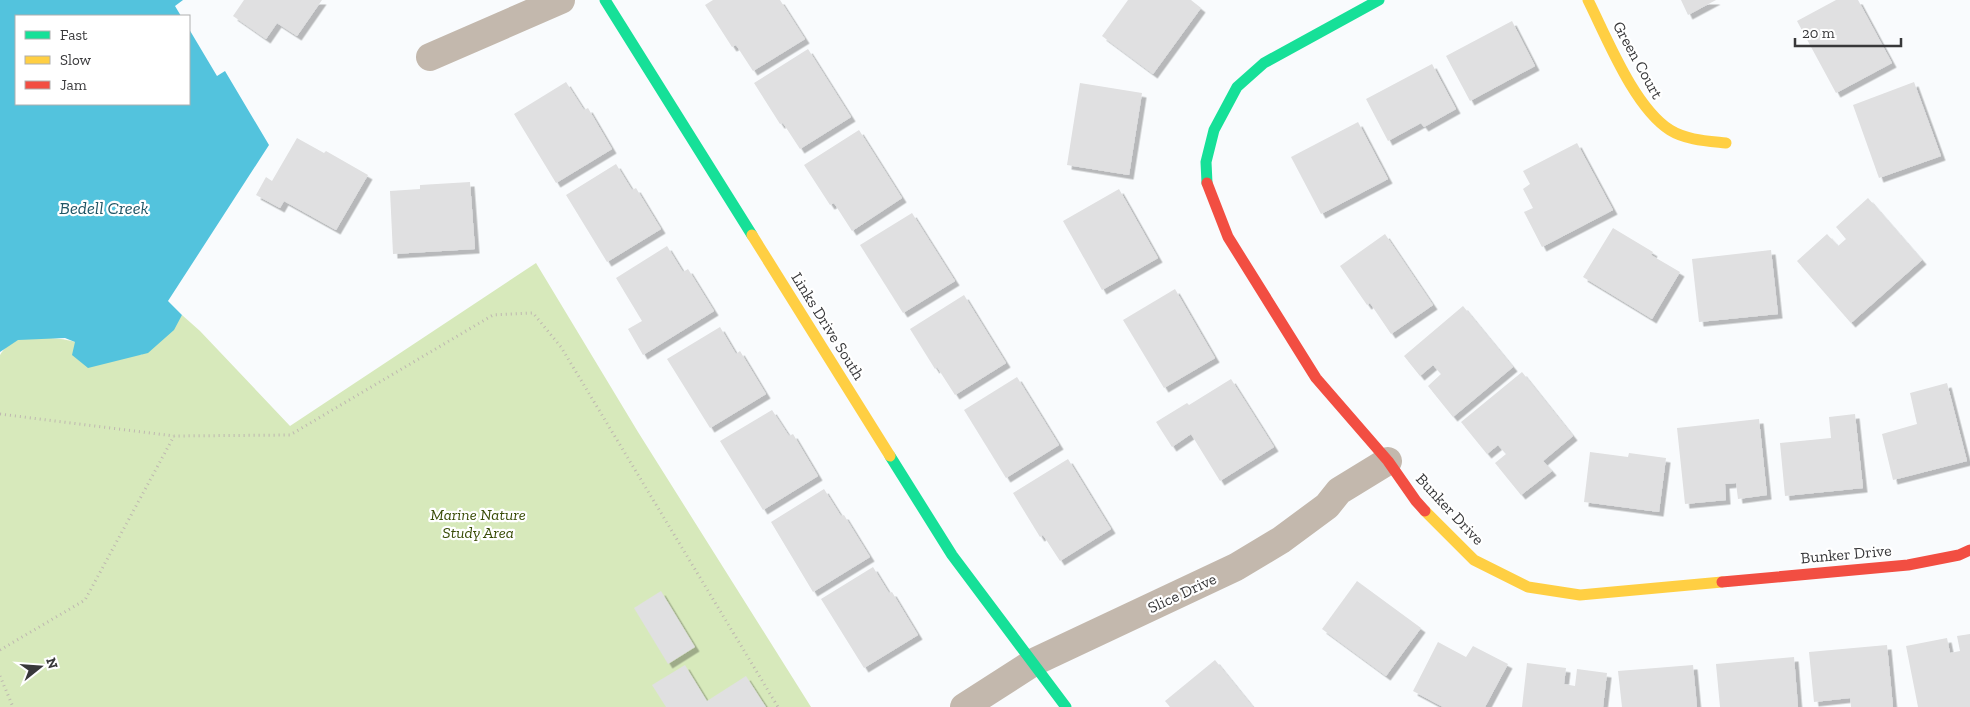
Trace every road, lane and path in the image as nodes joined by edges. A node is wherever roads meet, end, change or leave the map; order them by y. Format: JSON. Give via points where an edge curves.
{"nodes":[{"id":1,"x":561,"y":0,"type":"edge"},
{"id":2,"x":605,"y":0,"type":"edge"},
{"id":3,"x":1379,"y":0,"type":"edge"},
{"id":4,"x":1588,"y":0,"type":"edge"},
{"id":5,"x":430,"y":57,"type":"dead end"},
{"id":6,"x":1726,"y":143,"type":"dead end"},
{"id":7,"x":0,"y":414,"type":"edge"},
{"id":8,"x":174,"y":436,"type":"junction"},
{"id":9,"x":1388,"y":461,"type":"junction"},
{"id":10,"x":1970,"y":550,"type":"edge"},
{"id":11,"x":0,"y":650,"type":"edge"},
{"id":12,"x":1034,"y":662,"type":"junction"},
{"id":13,"x":0,"y":676,"type":"edge"},
{"id":14,"x":13,"y":707,"type":"edge"},
{"id":15,"x":778,"y":707,"type":"edge"},
{"id":16,"x":964,"y":707,"type":"edge"},
{"id":17,"x":1066,"y":707,"type":"edge"}],
"edges":[{"from":1,"to":5,"type":"street"},
{"from":2,"to":12,"type":"street","name":"Links Drive South","via":[[952,555]]},
{"from":3,"to":9,"type":"street","name":"Bunker Drive","via":[[1264,62],[1238,87],[1230,100],[1214,130],[1206,162],[1208,182],[1228,236],[1316,378]]},
{"from":4,"to":6,"type":"street","name":"Green Court","via":[[1632,86],[1654,118],[1670,130],[1686,136]]},
{"from":7,"to":8,"type":"path"},
{"from":8,"to":11,"type":"path","via":[[85,600]]},
{"from":8,"to":15,"type":"path","via":[[290,435],[493,314],[533,313],[561,347]]},
{"from":9,"to":10,"type":"street","name":"Bunker Drive","via":[[1416,501],[1474,560],[1528,587],[1580,595],[1908,565]]},
{"from":9,"to":12,"type":"street","name":"Slice Drive","via":[[1339,491],[1327,506],[1281,540],[1236,567]]},
{"from":12,"to":16,"type":"street","name":"Slice Drive"},
{"from":12,"to":17,"type":"street","name":"Links Drive South"},
{"from":13,"to":14,"type":"path"}]}
